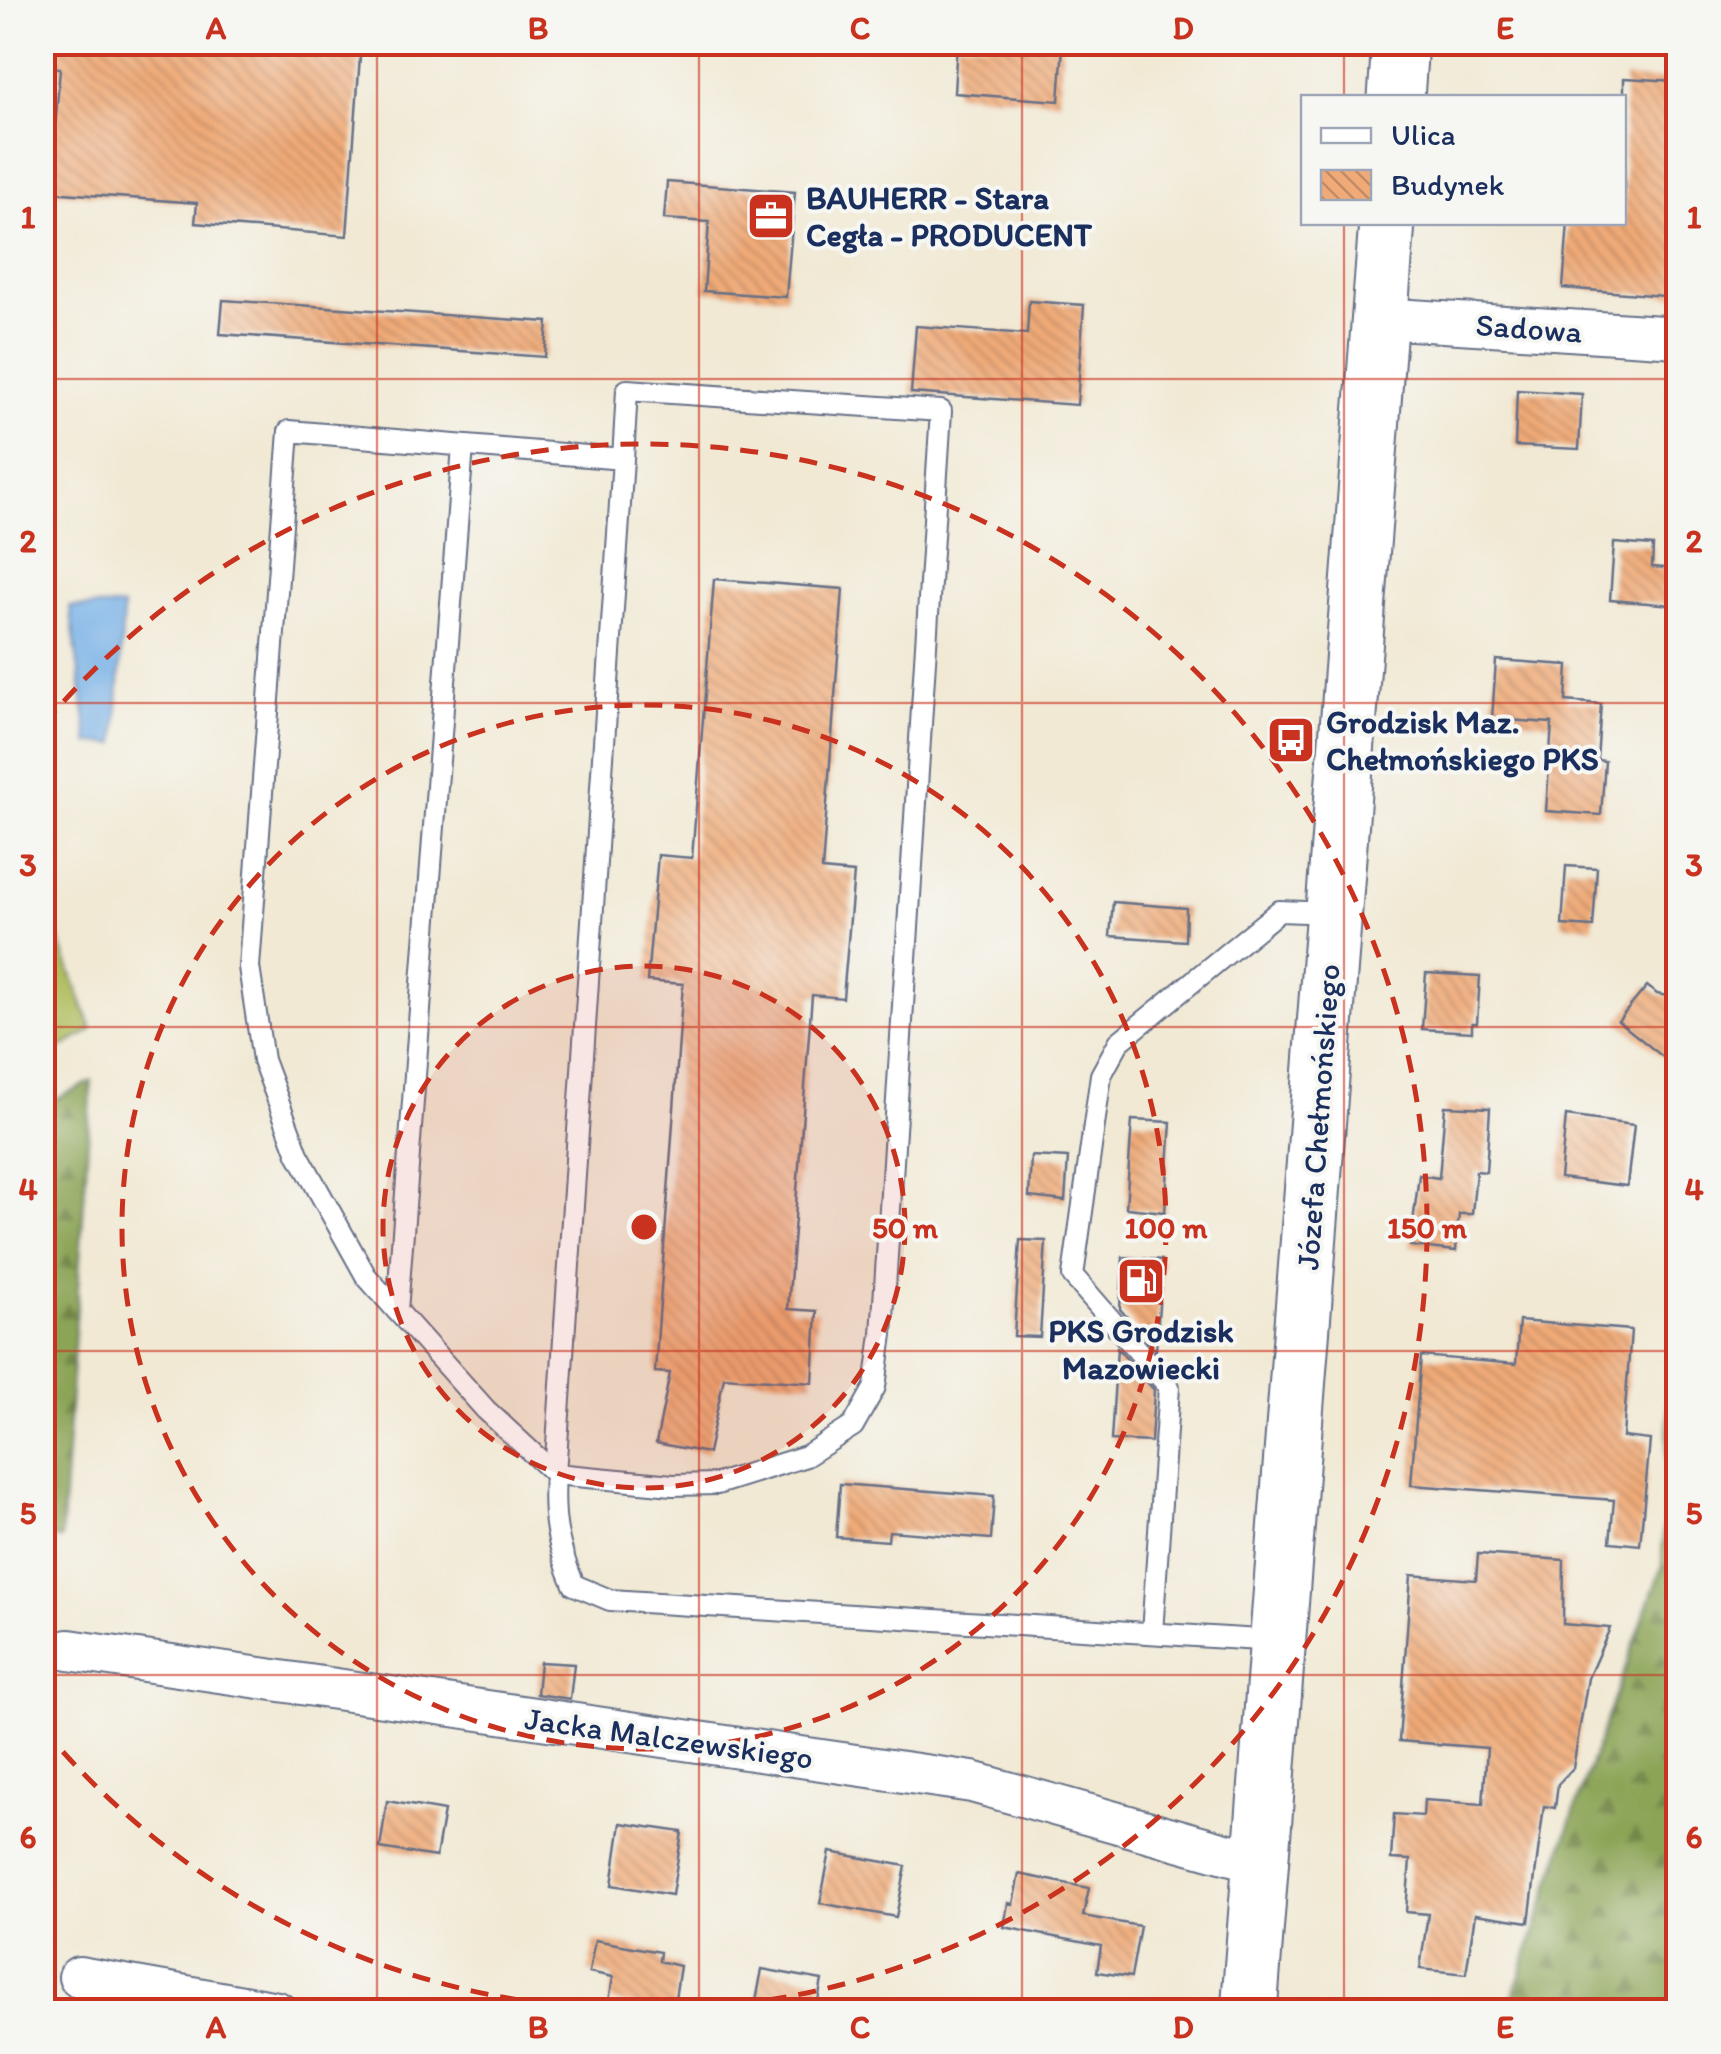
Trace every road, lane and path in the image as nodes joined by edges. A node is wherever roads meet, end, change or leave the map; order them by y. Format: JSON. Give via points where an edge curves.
{"nodes":[{"id":1,"x":1400,"y":42,"type":"edge"},
{"id":2,"x":1396,"y":95,"type":"edge"},
{"id":3,"x":1387,"y":225,"type":"edge"},
{"id":4,"x":1380,"y":318,"type":"junction"},
{"id":5,"x":1678,"y":337,"type":"edge"},
{"id":6,"x":463,"y":446,"type":"junction"},
{"id":7,"x":623,"y":459,"type":"junction"},
{"id":8,"x":1334,"y":913,"type":"junction"},
{"id":9,"x":42,"y":978,"type":"edge"},
{"id":10,"x":42,"y":1006,"type":"edge"},
{"id":11,"x":397,"y":1310,"type":"junction"},
{"id":12,"x":556,"y":1474,"type":"junction"},
{"id":13,"x":1152,"y":1633,"type":"junction"},
{"id":14,"x":1278,"y":1642,"type":"junction"},
{"id":15,"x":68,"y":1650,"type":"dead end"},
{"id":16,"x":1261,"y":1863,"type":"junction"},
{"id":17,"x":79,"y":1977,"type":"dead end"},
{"id":18,"x":277,"y":2012,"type":"edge"},
{"id":19,"x":1249,"y":2012,"type":"edge"}],
"edges":[{"from":1,"to":2,"type":"street"},
{"from":3,"to":4,"type":"street","name":"Józefa Chełmońskiego"},
{"from":4,"to":5,"type":"street","name":"Sadowa"},
{"from":4,"to":8,"type":"street","name":"Józefa Chełmońskiego"},
{"from":6,"to":7,"type":"lane"},
{"from":6,"to":11,"type":"lane"},
{"from":6,"to":11,"type":"lane","via":[[288,431],[249,968],[263,1060],[298,1154],[366,1276]]},
{"from":7,"to":12,"type":"lane"},
{"from":7,"to":12,"type":"lane","via":[[627,390],[940,411],[875,1387],[853,1426],[806,1456],[718,1484]]},
{"from":8,"to":13,"type":"lane","via":[[1278,911],[1120,1042],[1101,1075],[1073,1276],[1169,1387]]},
{"from":8,"to":14,"type":"street","name":"Józefa Chełmońskiego"},
{"from":9,"to":10,"type":"lane"},
{"from":11,"to":12,"type":"lane","via":[[486,1410]]},
{"from":12,"to":13,"type":"lane","via":[[558,1546],[574,1585],[610,1600]]},
{"from":13,"to":14,"type":"lane"},
{"from":14,"to":16,"type":"street","name":"Józefa Chełmońskiego"},
{"from":15,"to":16,"type":"street","name":"Jacka Malczewskiego","via":[[972,1782]]},
{"from":16,"to":19,"type":"street","name":"Józefa Chełmońskiego"},
{"from":17,"to":18,"type":"street"}]}
